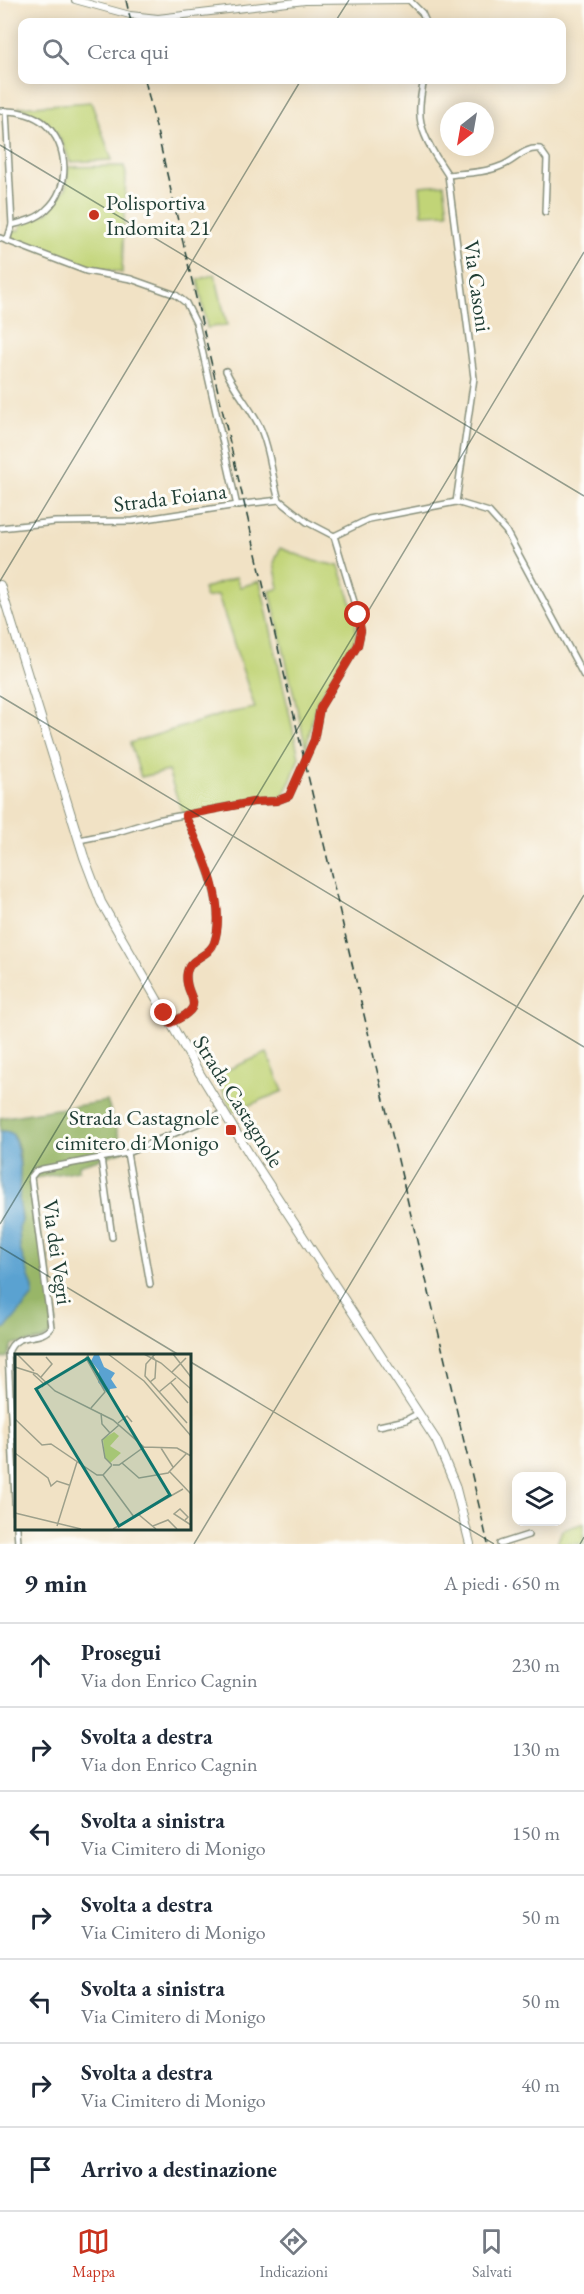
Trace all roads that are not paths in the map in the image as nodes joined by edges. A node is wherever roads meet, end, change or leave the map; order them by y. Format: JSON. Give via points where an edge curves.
{"nodes":[{"id":1,"x":75,"y":0,"type":"edge"},
{"id":2,"x":410,"y":0,"type":"edge"},
{"id":3,"x":358,"y":1,"type":"edge"},
{"id":4,"x":424,"y":18,"type":"edge"},
{"id":5,"x":423,"y":84,"type":"edge"},
{"id":6,"x":3,"y":111,"type":"edge"},
{"id":7,"x":448,"y":175,"type":"junction"},
{"id":8,"x":545,"y":212,"type":"dead end"},
{"id":9,"x":12,"y":225,"type":"junction"},
{"id":10,"x":0,"y":238,"type":"edge"},
{"id":11,"x":7,"y":241,"type":"junction"},
{"id":12,"x":226,"y":371,"type":"dead end"},
{"id":13,"x":279,"y":500,"type":"junction"},
{"id":14,"x":456,"y":502,"type":"junction"},
{"id":15,"x":237,"y":506,"type":"junction"},
{"id":16,"x":0,"y":528,"type":"edge"},
{"id":17,"x":334,"y":536,"type":"junction"},
{"id":18,"x":0,"y":585,"type":"edge"},
{"id":19,"x":584,"y":676,"type":"edge"},
{"id":20,"x":185,"y":815,"type":"junction"},
{"id":21,"x":79,"y":840,"type":"junction"},
{"id":22,"x":170,"y":1023,"type":"junction"},
{"id":23,"x":223,"y":1113,"type":"junction"},
{"id":24,"x":127,"y":1153,"type":"junction"},
{"id":25,"x":101,"y":1158,"type":"junction"},
{"id":26,"x":112,"y":1237,"type":"dead end"},
{"id":27,"x":150,"y":1284,"type":"dead end"},
{"id":28,"x":419,"y":1413,"type":"junction"},
{"id":29,"x":379,"y":1426,"type":"dead end"},
{"id":30,"x":15,"y":1500,"type":"edge"},
{"id":31,"x":17,"y":1529,"type":"edge"},
{"id":32,"x":528,"y":1535,"type":"dead end"},
{"id":33,"x":470,"y":1543,"type":"edge"},
{"id":34,"x":18,"y":1544,"type":"edge"},
{"id":35,"x":460,"y":1544,"type":"edge"},
{"id":36,"x":500,"y":1544,"type":"edge"}],
"edges":[{"from":1,"to":3,"type":"street","via":[[130,15],[158,18],[305,0]]},
{"from":2,"to":3,"type":"street"},
{"from":2,"to":4,"type":"street"},
{"from":5,"to":7,"type":"street","name":"Via Casoni","via":[[421,123]]},
{"from":6,"to":9,"type":"street"},
{"from":6,"to":9,"type":"street","via":[[19,111],[43,122],[57,138],[64,165],[63,186],[46,210]]},
{"from":7,"to":8,"type":"street","via":[[503,166],[522,152],[540,148],[548,159]]},
{"from":7,"to":14,"type":"street","name":"Via Casoni","via":[[474,378]]},
{"from":9,"to":11,"type":"street"},
{"from":10,"to":11,"type":"street"},
{"from":11,"to":15,"type":"street","via":[[86,271],[130,279],[176,295],[186,303],[199,333]]},
{"from":12,"to":13,"type":"street","via":[[262,429]]},
{"from":13,"to":15,"type":"street","name":"Strada Foiana"},
{"from":13,"to":17,"type":"street","via":[[307,522]]},
{"from":14,"to":17,"type":"street","via":[[369,519]]},
{"from":14,"to":19,"type":"street","via":[[489,512],[506,531]]},
{"from":15,"to":16,"type":"street","name":"Strada Foiana","via":[[133,521],[55,522]]},
{"from":17,"to":20,"type":"street","via":[[361,631],[354,652],[320,708],[314,740],[292,790],[283,799]]},
{"from":18,"to":21,"type":"main road","name":"Strada Castagnole"},
{"from":20,"to":21,"type":"street"},
{"from":20,"to":22,"type":"street","via":[[213,882],[216,929],[212,948],[191,962],[187,970],[191,1010]]},
{"from":21,"to":22,"type":"main road","name":"Strada Castagnole","via":[[101,902]]},
{"from":22,"to":23,"type":"main road","name":"Strada Castagnole"},
{"from":23,"to":24,"type":"street","name":"Via dei Vegri"},
{"from":23,"to":28,"type":"main road","name":"Strada Castagnole"},
{"from":24,"to":25,"type":"street","name":"Via dei Vegri"},
{"from":24,"to":27,"type":"street"},
{"from":25,"to":26,"type":"street"},
{"from":25,"to":30,"type":"street","name":"Via dei Vegri","via":[[42,1169],[31,1177],[51,1327],[42,1334],[17,1340],[8,1353]]},
{"from":28,"to":29,"type":"street"},
{"from":28,"to":33,"type":"main road","name":"Strada Castagnole","via":[[448,1466]]},
{"from":31,"to":34,"type":"street"},
{"from":32,"to":36,"type":"street"},
{"from":33,"to":35,"type":"street"}]}
